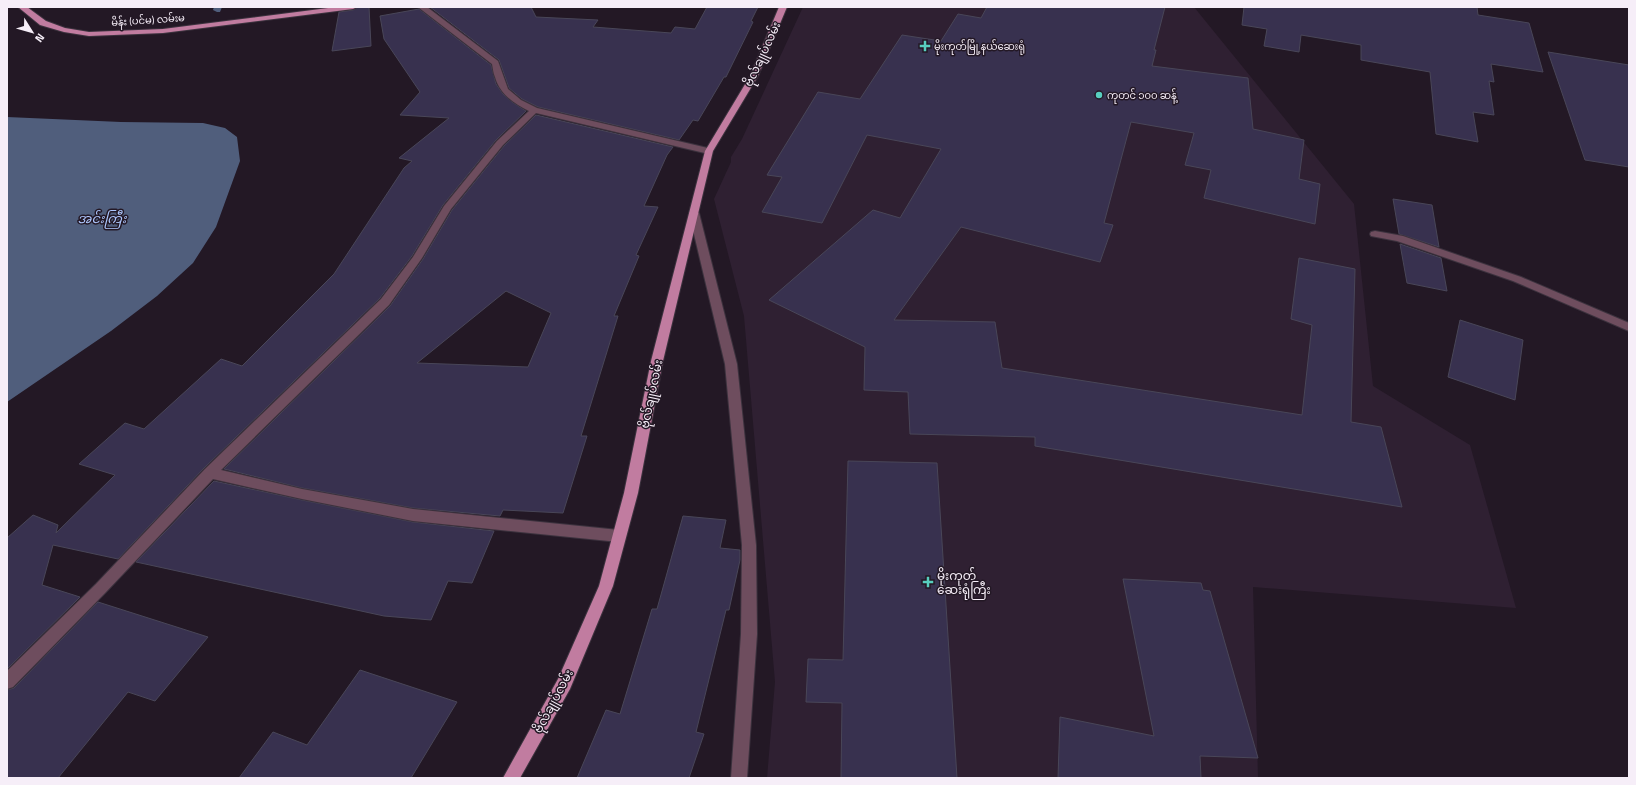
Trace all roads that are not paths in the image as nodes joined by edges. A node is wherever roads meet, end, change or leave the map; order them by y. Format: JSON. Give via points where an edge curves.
{"nodes":[{"id":1,"x":22,"y":7,"type":"edge"},
{"id":2,"x":353,"y":7,"type":"edge"},
{"id":3,"x":422,"y":7,"type":"edge"},
{"id":4,"x":783,"y":7,"type":"edge"},
{"id":5,"x":534,"y":110,"type":"junction"},
{"id":6,"x":709,"y":151,"type":"junction"},
{"id":7,"x":694,"y":213,"type":"junction"},
{"id":8,"x":1375,"y":234,"type":"dead end"},
{"id":9,"x":1629,"y":327,"type":"edge"},
{"id":10,"x":210,"y":473,"type":"junction"},
{"id":11,"x":619,"y":536,"type":"junction"},
{"id":12,"x":7,"y":682,"type":"edge"},
{"id":13,"x":511,"y":778,"type":"edge"},
{"id":14,"x":739,"y":778,"type":"edge"}],
"edges":[{"from":1,"to":2,"type":"main road","name":"မိန်း (ပင်မ) လမ်းမ","via":[[44,23],[64,30],[89,34],[163,30]]},
{"from":3,"to":5,"type":"street","via":[[495,63],[498,67],[498,78],[505,92],[515,101]]},
{"from":4,"to":6,"type":"main road","name":"ဗိုလ်‌ချုပ်‌လမ်း","via":[[754,76]]},
{"from":5,"to":6,"type":"street"},
{"from":5,"to":10,"type":"street","via":[[500,143],[447,208],[417,258],[385,302]]},
{"from":6,"to":7,"type":"main road","name":"ဗိုလ်‌ချုပ်‌လမ်း"},
{"from":7,"to":11,"type":"main road","name":"ဗိုလ်‌ချုပ်‌လမ်း"},
{"from":7,"to":14,"type":"street","via":[[731,364],[749,545],[749,634]]},
{"from":8,"to":9,"type":"street","via":[[1399,238],[1517,279]]},
{"from":10,"to":11,"type":"street","via":[[413,515]]},
{"from":10,"to":12,"type":"street"},
{"from":11,"to":13,"type":"main road","name":"ဗိုလ်‌ချုပ်‌လမ်း","via":[[606,586],[564,684]]}]}
